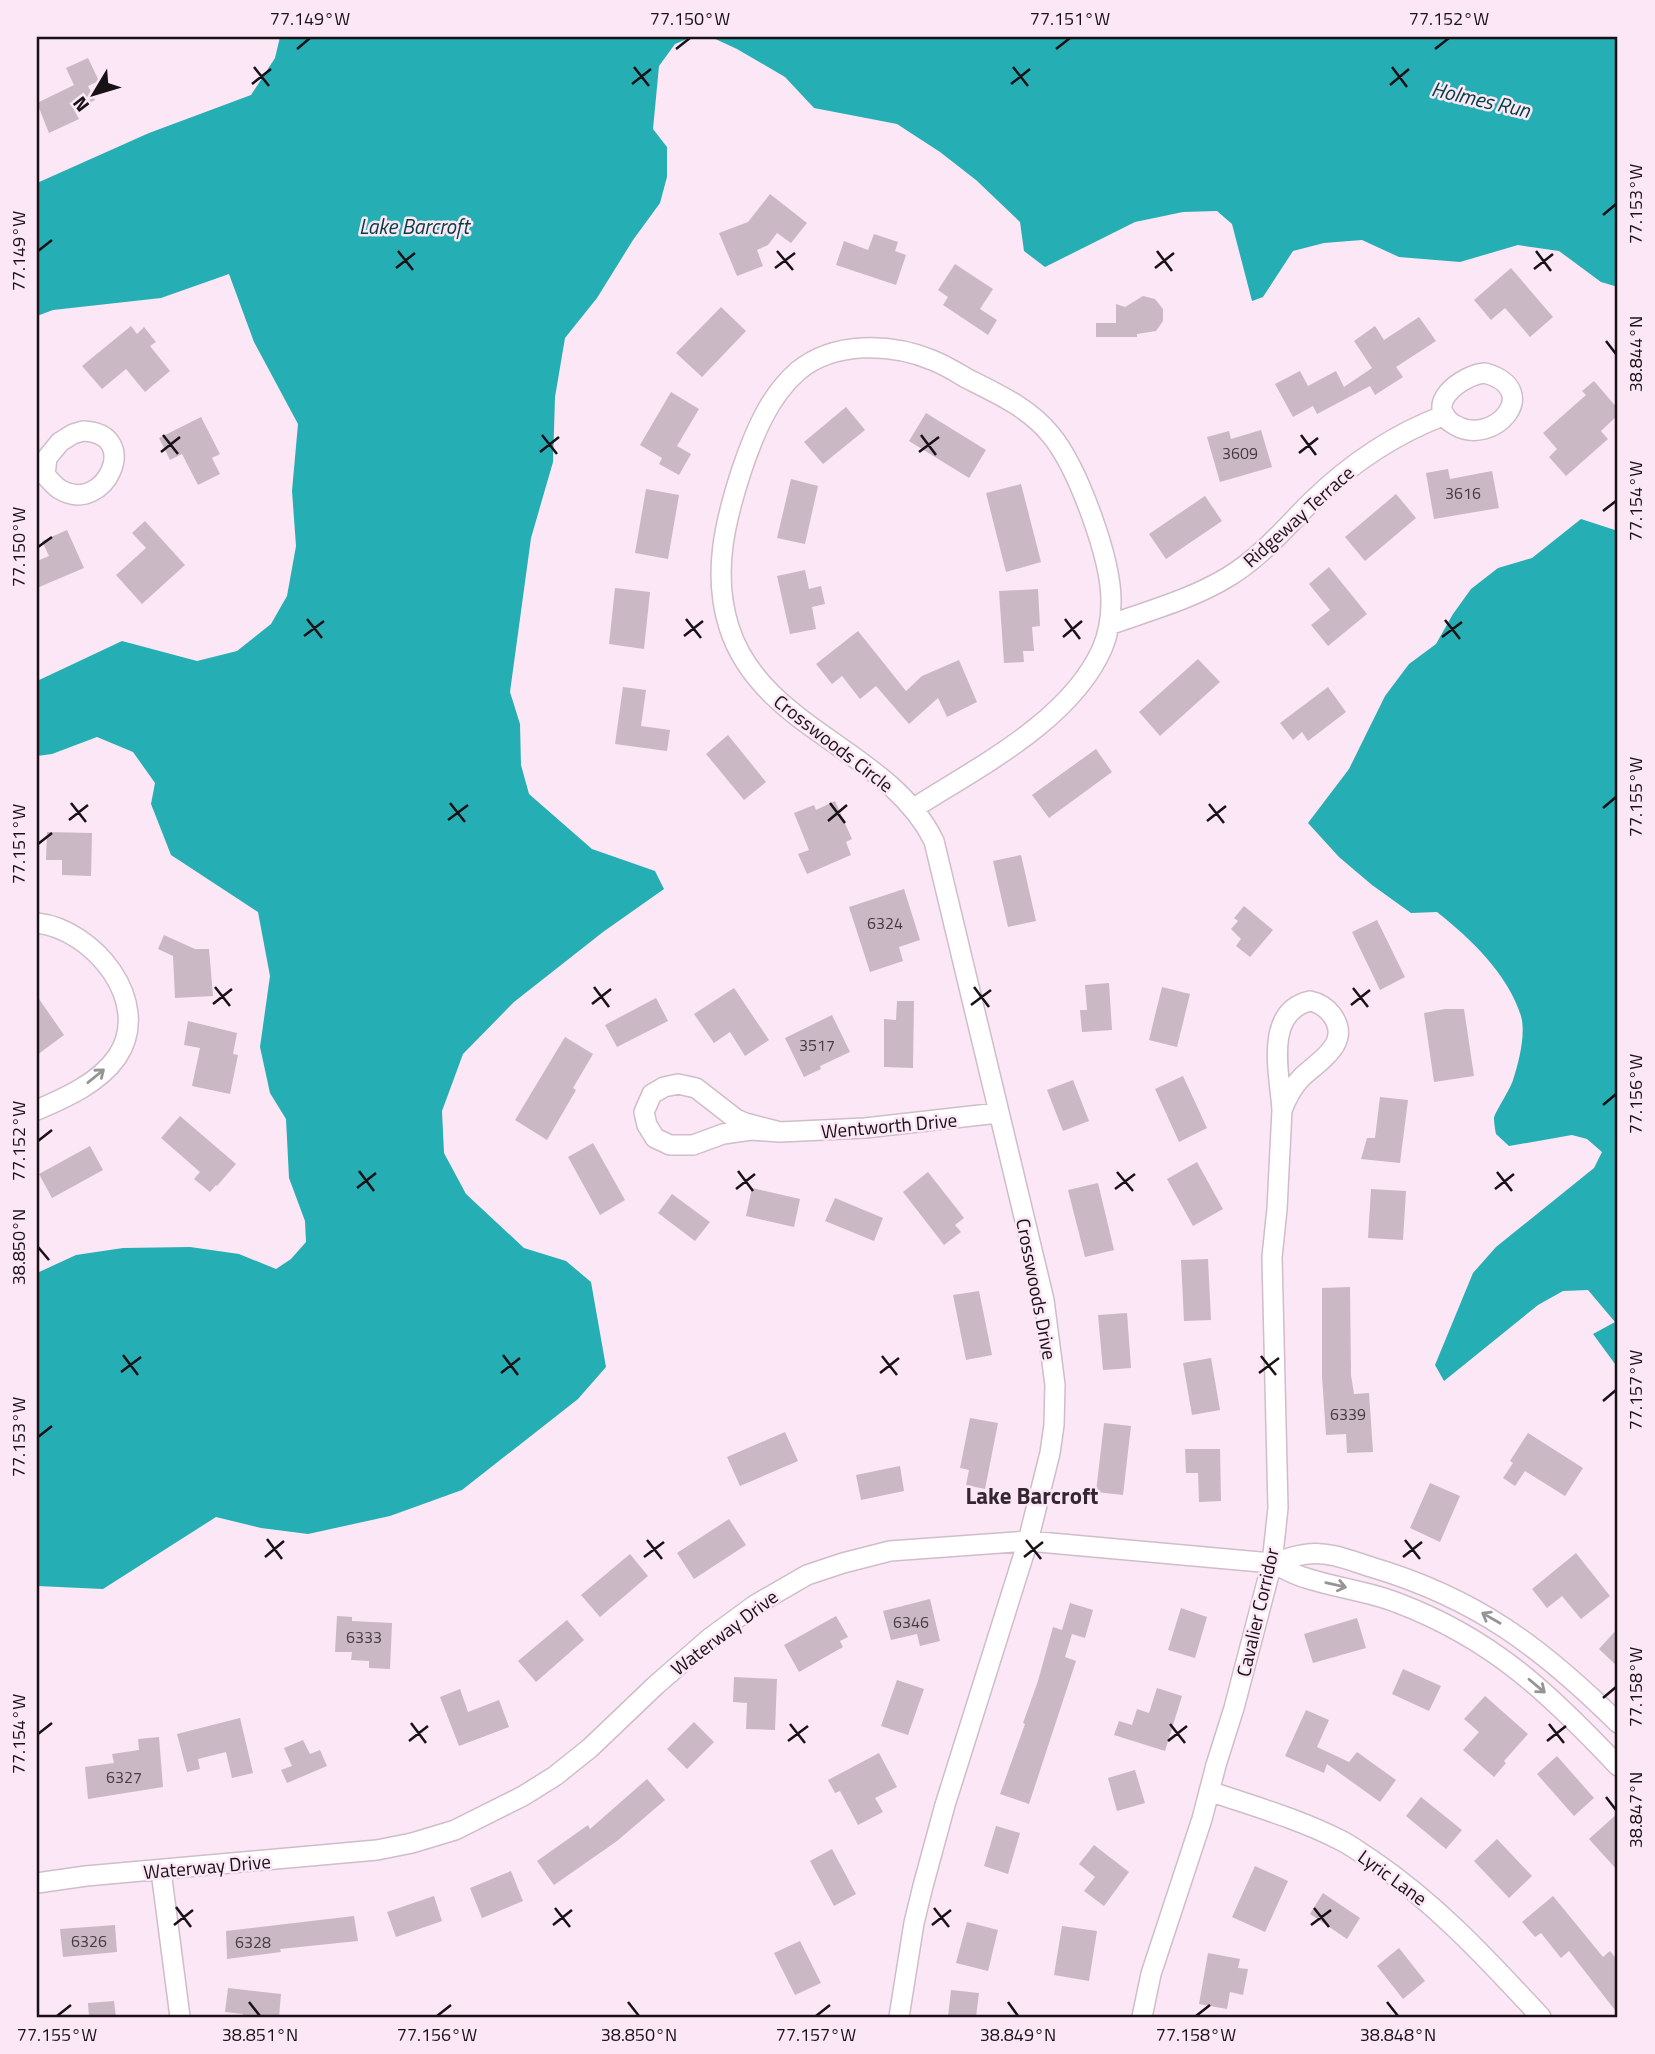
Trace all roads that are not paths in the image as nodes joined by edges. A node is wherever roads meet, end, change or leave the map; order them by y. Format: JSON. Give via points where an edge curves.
{"nodes":[{"id":1,"x":1445,"y":415,"type":"dead end"},
{"id":2,"x":1109,"y":625,"type":"junction"},
{"id":3,"x":914,"y":808,"type":"junction"},
{"id":4,"x":37,"y":923,"type":"edge"},
{"id":5,"x":37,"y":1110,"type":"edge"},
{"id":6,"x":1282,"y":1110,"type":"junction"},
{"id":7,"x":998,"y":1113,"type":"junction"},
{"id":8,"x":780,"y":1132,"type":"junction"},
{"id":9,"x":1028,"y":1541,"type":"junction"},
{"id":10,"x":1272,"y":1563,"type":"junction"},
{"id":11,"x":1618,"y":1723,"type":"edge"},
{"id":12,"x":1618,"y":1766,"type":"edge"},
{"id":13,"x":1209,"y":1791,"type":"junction"},
{"id":14,"x":161,"y":1871,"type":"junction"},
{"id":15,"x":37,"y":1883,"type":"edge"},
{"id":16,"x":180,"y":2017,"type":"edge"},
{"id":17,"x":899,"y":2017,"type":"edge"},
{"id":18,"x":1142,"y":2017,"type":"edge"},
{"id":19,"x":1541,"y":2017,"type":"edge"}],
"edges":[{"from":1,"to":2,"type":"street","name":"Ridgeway Terrace","via":[[1364,456],[1229,577]]},
{"from":2,"to":3,"type":"street","name":"Crosswoods Circle","via":[[1093,666],[1055,710],[1024,736]]},
{"from":2,"to":3,"type":"street","name":"Crosswoods Circle","via":[[1109,580],[1078,480],[1056,443],[1029,414],[932,360],[897,350],[863,347],[839,351],[798,372],[763,418],[731,504],[721,561],[727,622],[746,664],[761,684],[796,716],[873,770]]},
{"from":3,"to":7,"type":"street","name":"Crosswoods Drive","via":[[934,841]]},
{"from":5,"to":4,"type":"street","one_way":true,"via":[[97,1077],[116,1058],[126,1038],[127,1013],[121,987],[105,960],[78,937]]},
{"from":6,"to":6,"type":"street","name":"Cavalier Corridor","via":[[1277,1038],[1281,1025],[1300,1003],[1319,1002],[1335,1020],[1337,1042],[1327,1058],[1301,1078]]},
{"from":6,"to":10,"type":"street","name":"Cavalier Corridor","via":[[1272,1257],[1278,1508]]},
{"from":7,"to":8,"type":"street","name":"Wentworth Drive"},
{"from":7,"to":9,"type":"street","name":"Crosswoods Drive","via":[[1044,1300],[1055,1385],[1050,1453]]},
{"from":8,"to":8,"type":"street","name":"Wentworth Drive","via":[[737,1132],[685,1147],[670,1145],[655,1138],[644,1112],[657,1090],[678,1084],[691,1086],[736,1119]]},
{"from":9,"to":10,"type":"street","name":"Waterway Drive"},
{"from":9,"to":14,"type":"street","name":"Waterway Drive","via":[[890,1551],[807,1575],[710,1637],[555,1776],[455,1830],[377,1850]]},
{"from":9,"to":17,"type":"street","name":"Crosswoods Drive","via":[[923,1886]]},
{"from":11,"to":10,"type":"street","name":"Waterway Drive","one_way":true,"via":[[1539,1650],[1431,1587],[1342,1558],[1310,1553]]},
{"from":10,"to":12,"type":"street","one_way":true,"via":[[1305,1578],[1396,1602],[1474,1639],[1545,1691]]},
{"from":10,"to":13,"type":"street","name":"Cavalier Corridor"},
{"from":13,"to":18,"type":"street","name":"Cavalier Corridor","via":[[1151,1974]]},
{"from":13,"to":19,"type":"street","name":"Lyric Lane","via":[[1342,1840],[1388,1871],[1464,1935]]},
{"from":14,"to":15,"type":"street","name":"Waterway Drive"},
{"from":14,"to":16,"type":"street"}]}
